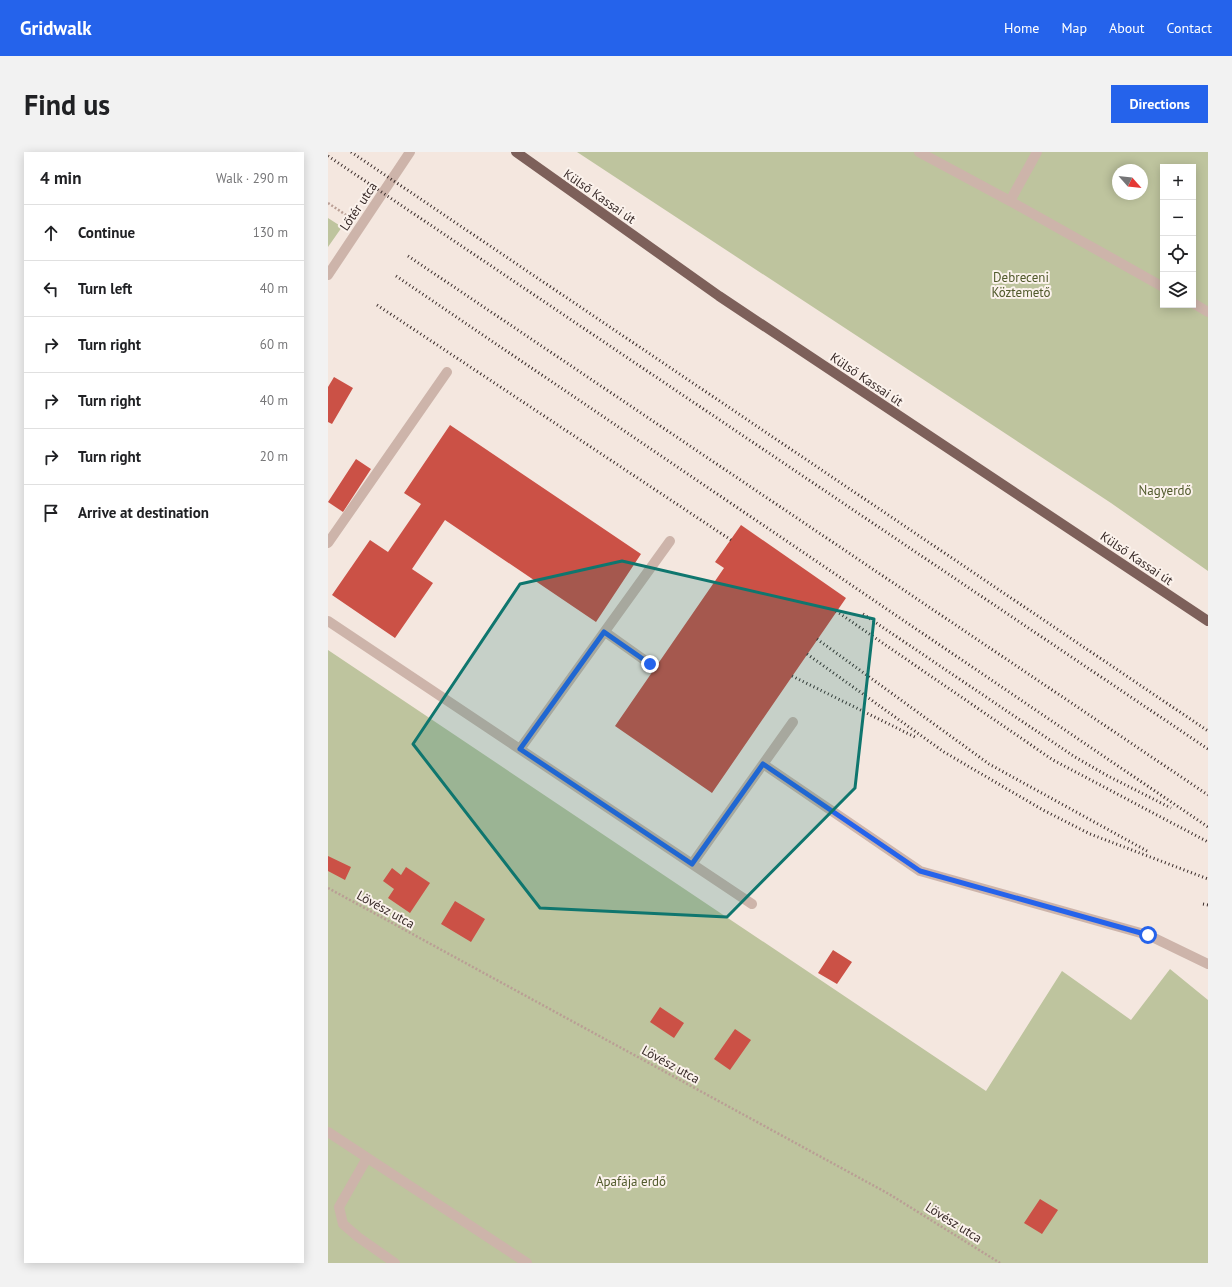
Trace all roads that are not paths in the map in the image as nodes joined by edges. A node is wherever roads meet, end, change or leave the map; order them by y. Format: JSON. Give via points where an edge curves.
{"nodes":[{"id":1,"x":410,"y":152,"type":"edge"},
{"id":2,"x":516,"y":152,"type":"edge"},
{"id":3,"x":919,"y":152,"type":"edge"},
{"id":4,"x":1037,"y":152,"type":"edge"},
{"id":5,"x":1010,"y":201,"type":"junction"},
{"id":6,"x":328,"y":275,"type":"edge"},
{"id":7,"x":1160,"y":285,"type":"edge"},
{"id":8,"x":1196,"y":306,"type":"edge"},
{"id":9,"x":1208,"y":312,"type":"edge"},
{"id":10,"x":447,"y":372,"type":"dead end"},
{"id":11,"x":670,"y":541,"type":"dead end"},
{"id":12,"x":328,"y":543,"type":"edge"},
{"id":13,"x":328,"y":621,"type":"edge"},
{"id":14,"x":1208,"y":621,"type":"edge"},
{"id":15,"x":604,"y":632,"type":"junction"},
{"id":16,"x":650,"y":664,"type":"dead end"},
{"id":17,"x":793,"y":722,"type":"dead end"},
{"id":18,"x":520,"y":749,"type":"junction"},
{"id":19,"x":763,"y":764,"type":"junction"},
{"id":20,"x":692,"y":864,"type":"junction"},
{"id":21,"x":752,"y":904,"type":"dead end"},
{"id":22,"x":1208,"y":964,"type":"edge"},
{"id":23,"x":328,"y":1132,"type":"edge"},
{"id":24,"x":367,"y":1158,"type":"junction"},
{"id":25,"x":395,"y":1263,"type":"edge"},
{"id":26,"x":527,"y":1263,"type":"edge"}],
"edges":[{"from":1,"to":6,"type":"street","name":"Lőtér utca"},
{"from":2,"to":14,"type":"main road","name":"Külső Kassai út","via":[[719,296]]},
{"from":3,"to":5,"type":"street"},
{"from":4,"to":5,"type":"street"},
{"from":5,"to":7,"type":"street"},
{"from":8,"to":9,"type":"street"},
{"from":10,"to":12,"type":"street"},
{"from":11,"to":15,"type":"street"},
{"from":13,"to":18,"type":"street"},
{"from":15,"to":16,"type":"street"},
{"from":15,"to":18,"type":"street"},
{"from":17,"to":19,"type":"street"},
{"from":18,"to":20,"type":"street"},
{"from":19,"to":20,"type":"street"},
{"from":19,"to":22,"type":"street","via":[[920,871],[1148,935]]},
{"from":20,"to":21,"type":"street"},
{"from":23,"to":24,"type":"street"},
{"from":24,"to":25,"type":"street","via":[[339,1207],[343,1224]]},
{"from":24,"to":26,"type":"street"}]}
